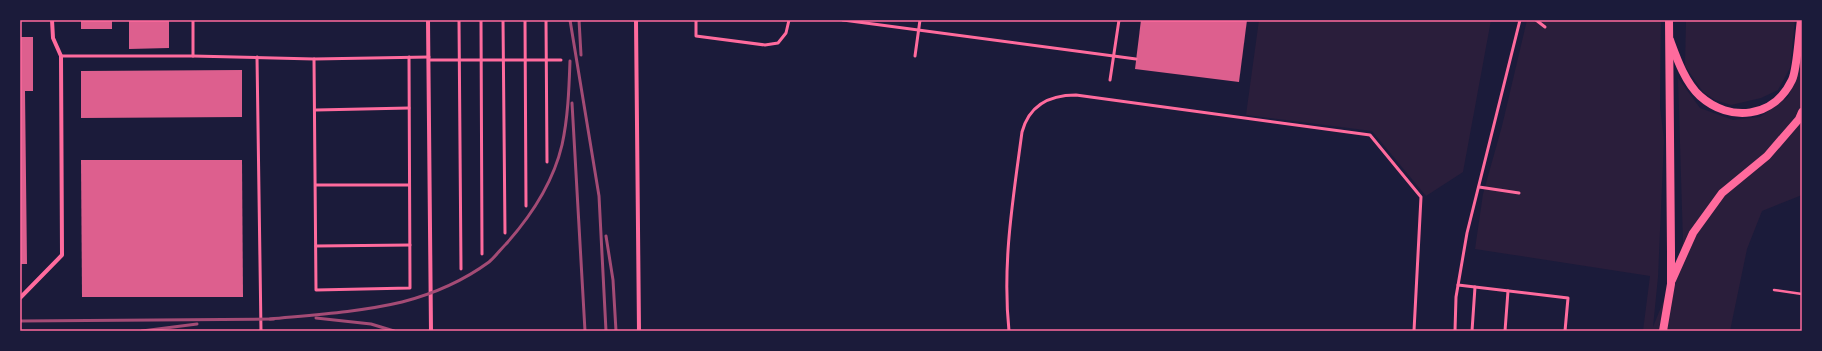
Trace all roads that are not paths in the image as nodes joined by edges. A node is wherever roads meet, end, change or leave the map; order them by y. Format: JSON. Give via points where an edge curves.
{"nodes":[{"id":1,"x":52,"y":20,"type":"edge"},
{"id":2,"x":193,"y":20,"type":"edge"},
{"id":3,"x":428,"y":20,"type":"edge"},
{"id":4,"x":459,"y":20,"type":"edge"},
{"id":5,"x":481,"y":20,"type":"edge"},
{"id":6,"x":503,"y":20,"type":"edge"},
{"id":7,"x":525,"y":20,"type":"edge"},
{"id":8,"x":546,"y":20,"type":"edge"},
{"id":9,"x":636,"y":20,"type":"edge"},
{"id":10,"x":696,"y":20,"type":"edge"},
{"id":11,"x":789,"y":20,"type":"edge"},
{"id":12,"x":843,"y":20,"type":"edge"},
{"id":13,"x":920,"y":20,"type":"edge"},
{"id":14,"x":1118,"y":20,"type":"edge"},
{"id":15,"x":1520,"y":20,"type":"edge"},
{"id":16,"x":1536,"y":20,"type":"edge"},
{"id":17,"x":1669,"y":20,"type":"edge"},
{"id":18,"x":1801,"y":20,"type":"edge"},
{"id":19,"x":1545,"y":27,"type":"dead end"},
{"id":20,"x":918,"y":30,"type":"junction"},
{"id":21,"x":1668,"y":36,"type":"junction"},
{"id":22,"x":1114,"y":55,"type":"junction"},
{"id":23,"x":61,"y":56,"type":"junction"},
{"id":24,"x":193,"y":56,"type":"junction"},
{"id":25,"x":915,"y":56,"type":"dead end"},
{"id":26,"x":257,"y":57,"type":"junction"},
{"id":27,"x":408,"y":57,"type":"junction"},
{"id":28,"x":314,"y":59,"type":"junction"},
{"id":29,"x":429,"y":59,"type":"junction"},
{"id":30,"x":1136,"y":59,"type":"dead end"},
{"id":31,"x":459,"y":60,"type":"junction"},
{"id":32,"x":481,"y":60,"type":"junction"},
{"id":33,"x":503,"y":60,"type":"junction"},
{"id":34,"x":525,"y":60,"type":"junction"},
{"id":35,"x":547,"y":60,"type":"junction"},
{"id":36,"x":561,"y":60,"type":"dead end"},
{"id":37,"x":1110,"y":80,"type":"dead end"},
{"id":38,"x":409,"y":108,"type":"junction"},
{"id":39,"x":316,"y":110,"type":"junction"},
{"id":40,"x":1802,"y":112,"type":"edge"},
{"id":41,"x":547,"y":162,"type":"dead end"},
{"id":42,"x":316,"y":184,"type":"junction"},
{"id":43,"x":410,"y":185,"type":"junction"},
{"id":44,"x":1479,"y":186,"type":"junction"},
{"id":45,"x":1519,"y":193,"type":"dead end"},
{"id":46,"x":526,"y":206,"type":"dead end"},
{"id":47,"x":505,"y":233,"type":"dead end"},
{"id":48,"x":410,"y":245,"type":"junction"},
{"id":49,"x":316,"y":246,"type":"junction"},
{"id":50,"x":482,"y":254,"type":"dead end"},
{"id":51,"x":461,"y":269,"type":"dead end"},
{"id":52,"x":1671,"y":284,"type":"junction"},
{"id":53,"x":1458,"y":285,"type":"junction"},
{"id":54,"x":1475,"y":287,"type":"junction"},
{"id":55,"x":1508,"y":291,"type":"junction"},
{"id":56,"x":20,"y":298,"type":"edge"},
{"id":57,"x":261,"y":331,"type":"edge"},
{"id":58,"x":431,"y":331,"type":"edge"},
{"id":59,"x":639,"y":331,"type":"edge"},
{"id":60,"x":1009,"y":331,"type":"edge"},
{"id":61,"x":1414,"y":331,"type":"edge"},
{"id":62,"x":1455,"y":331,"type":"edge"},
{"id":63,"x":1472,"y":331,"type":"edge"},
{"id":64,"x":1505,"y":331,"type":"edge"},
{"id":65,"x":1565,"y":331,"type":"edge"},
{"id":66,"x":1663,"y":331,"type":"edge"}],
"edges":[{"from":1,"to":23,"type":"street","via":[[52,38]]},
{"from":2,"to":24,"type":"lane"},
{"from":3,"to":29,"type":"street"},
{"from":4,"to":31,"type":"lane"},
{"from":5,"to":32,"type":"lane"},
{"from":6,"to":33,"type":"lane"},
{"from":7,"to":34,"type":"lane"},
{"from":8,"to":35,"type":"lane"},
{"from":9,"to":59,"type":"street"},
{"from":10,"to":11,"type":"lane","via":[[696,36],[765,45],[778,43],[786,33]]},
{"from":12,"to":20,"type":"lane"},
{"from":13,"to":20,"type":"lane"},
{"from":14,"to":22,"type":"lane"},
{"from":15,"to":44,"type":"lane"},
{"from":16,"to":19,"type":"lane"},
{"from":17,"to":21,"type":"main road"},
{"from":18,"to":21,"type":"main road","via":[[1792,80],[1776,103],[1753,113],[1726,113],[1700,96],[1682,71]]},
{"from":20,"to":22,"type":"lane"},
{"from":20,"to":25,"type":"lane"},
{"from":21,"to":52,"type":"main road"},
{"from":22,"to":30,"type":"lane"},
{"from":22,"to":37,"type":"lane"},
{"from":23,"to":24,"type":"lane"},
{"from":23,"to":56,"type":"street","via":[[62,255]]},
{"from":24,"to":26,"type":"lane"},
{"from":26,"to":28,"type":"lane"},
{"from":26,"to":57,"type":"lane"},
{"from":27,"to":28,"type":"lane"},
{"from":27,"to":29,"type":"lane"},
{"from":27,"to":38,"type":"lane"},
{"from":28,"to":39,"type":"lane"},
{"from":29,"to":31,"type":"lane"},
{"from":29,"to":58,"type":"street"},
{"from":31,"to":32,"type":"lane"},
{"from":31,"to":51,"type":"lane"},
{"from":32,"to":33,"type":"lane"},
{"from":32,"to":50,"type":"lane"},
{"from":33,"to":34,"type":"lane"},
{"from":33,"to":47,"type":"lane"},
{"from":34,"to":35,"type":"lane"},
{"from":34,"to":46,"type":"lane"},
{"from":35,"to":36,"type":"lane"},
{"from":35,"to":41,"type":"lane"},
{"from":38,"to":39,"type":"lane"},
{"from":38,"to":43,"type":"lane"},
{"from":39,"to":42,"type":"lane"},
{"from":40,"to":52,"type":"main road","via":[[1799,119],[1767,156],[1722,193],[1692,233]]},
{"from":42,"to":43,"type":"lane"},
{"from":42,"to":49,"type":"lane"},
{"from":43,"to":48,"type":"lane"},
{"from":44,"to":45,"type":"lane"},
{"from":44,"to":53,"type":"lane"},
{"from":48,"to":49,"type":"lane"},
{"from":48,"to":49,"type":"lane","via":[[410,288],[316,290]]},
{"from":52,"to":66,"type":"main road"},
{"from":53,"to":54,"type":"lane"},
{"from":53,"to":62,"type":"lane"},
{"from":54,"to":55,"type":"lane"},
{"from":54,"to":63,"type":"lane"},
{"from":55,"to":64,"type":"lane"},
{"from":55,"to":65,"type":"lane","via":[[1568,298]]},
{"from":60,"to":61,"type":"lane","via":[[1009,232],[1025,121],[1039,104],[1050,98],[1076,95],[1370,135],[1421,196]]}]}
